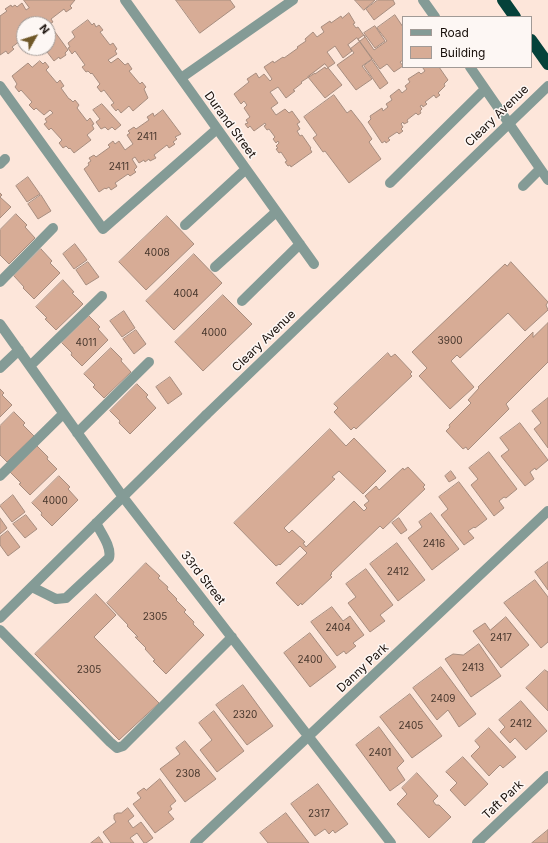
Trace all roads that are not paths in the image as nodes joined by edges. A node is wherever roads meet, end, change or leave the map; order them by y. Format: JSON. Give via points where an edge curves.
{"nodes":[{"id":1,"x":125,"y":0,"type":"edge"},
{"id":2,"x":293,"y":0,"type":"edge"},
{"id":3,"x":423,"y":0,"type":"edge"},
{"id":4,"x":503,"y":0,"type":"edge"},
{"id":5,"x":434,"y":16,"type":"edge"},
{"id":6,"x":514,"y":16,"type":"edge"},
{"id":7,"x":532,"y":41,"type":"edge"},
{"id":8,"x":548,"y":64,"type":"edge"},
{"id":9,"x":471,"y":68,"type":"edge"},
{"id":10,"x":181,"y":78,"type":"junction"},
{"id":11,"x":0,"y":86,"type":"edge"},
{"id":12,"x":548,"y":86,"type":"edge"},
{"id":13,"x":485,"y":89,"type":"junction"},
{"id":14,"x":217,"y":129,"type":"junction"},
{"id":15,"x":246,"y":169,"type":"junction"},
{"id":16,"x":540,"y":169,"type":"junction"},
{"id":17,"x":548,"y":180,"type":"edge"},
{"id":18,"x":390,"y":183,"type":"dead end"},
{"id":19,"x":523,"y":186,"type":"dead end"},
{"id":20,"x":276,"y":212,"type":"junction"},
{"id":21,"x":185,"y":225,"type":"dead end"},
{"id":22,"x":53,"y":228,"type":"dead end"},
{"id":23,"x":300,"y":244,"type":"junction"},
{"id":24,"x":314,"y":264,"type":"dead end"},
{"id":25,"x":215,"y":267,"type":"dead end"},
{"id":26,"x":0,"y":282,"type":"edge"},
{"id":27,"x":102,"y":296,"type":"dead end"},
{"id":28,"x":242,"y":301,"type":"dead end"},
{"id":29,"x":0,"y":324,"type":"edge"},
{"id":30,"x":19,"y":350,"type":"junction"},
{"id":31,"x":149,"y":362,"type":"dead end"},
{"id":32,"x":30,"y":366,"type":"junction"},
{"id":33,"x":0,"y":368,"type":"edge"},
{"id":34,"x":63,"y":414,"type":"junction"},
{"id":35,"x":77,"y":433,"type":"junction"},
{"id":36,"x":0,"y":476,"type":"edge"},
{"id":37,"x":123,"y":497,"type":"junction"},
{"id":38,"x":548,"y":511,"type":"edge"},
{"id":39,"x":96,"y":523,"type":"junction"},
{"id":40,"x":32,"y":587,"type":"junction"},
{"id":41,"x":0,"y":618,"type":"edge"},
{"id":42,"x":0,"y":630,"type":"edge"},
{"id":43,"x":232,"y":637,"type":"junction"},
{"id":44,"x":309,"y":736,"type":"junction"},
{"id":45,"x":548,"y":776,"type":"edge"},
{"id":46,"x":195,"y":843,"type":"edge"},
{"id":47,"x":391,"y":843,"type":"edge"},
{"id":48,"x":476,"y":843,"type":"edge"}],
"edges":[{"from":1,"to":10,"type":"street","name":"Durand Street"},
{"from":2,"to":10,"type":"street"},
{"from":3,"to":5,"type":"street"},
{"from":4,"to":6,"type":"highway"},
{"from":7,"to":8,"type":"highway"},
{"from":9,"to":13,"type":"street"},
{"from":10,"to":14,"type":"street","name":"Durand Street"},
{"from":11,"to":14,"type":"street","via":[[103,229]]},
{"from":12,"to":37,"type":"street","name":"Cleary Avenue","bridge":true},
{"from":13,"to":16,"type":"street"},
{"from":13,"to":18,"type":"street"},
{"from":14,"to":15,"type":"street","name":"Durand Street"},
{"from":15,"to":20,"type":"street","name":"Durand Street"},
{"from":15,"to":21,"type":"street"},
{"from":16,"to":17,"type":"street"},
{"from":16,"to":19,"type":"street"},
{"from":20,"to":23,"type":"street","name":"Durand Street"},
{"from":20,"to":25,"type":"street"},
{"from":22,"to":26,"type":"street"},
{"from":23,"to":24,"type":"street","name":"Durand Street"},
{"from":23,"to":28,"type":"street"},
{"from":27,"to":32,"type":"street"},
{"from":29,"to":30,"type":"street","name":"33rd Street"},
{"from":30,"to":32,"type":"street","name":"33rd Street"},
{"from":30,"to":33,"type":"street"},
{"from":31,"to":35,"type":"street"},
{"from":32,"to":34,"type":"street","name":"33rd Street"},
{"from":34,"to":35,"type":"street","name":"33rd Street"},
{"from":34,"to":36,"type":"street"},
{"from":35,"to":37,"type":"street","name":"33rd Street"},
{"from":37,"to":39,"type":"street","name":"Cleary Avenue"},
{"from":37,"to":43,"type":"street","name":"33rd Street"},
{"from":38,"to":44,"type":"street","name":"Danny Park"},
{"from":39,"to":40,"type":"street","name":"Cleary Avenue"},
{"from":39,"to":40,"type":"street","via":[[109,548],[109,558],[66,598],[56,599]]},
{"from":40,"to":41,"type":"street","name":"Cleary Avenue"},
{"from":42,"to":43,"type":"street","via":[[117,748],[123,746]]},
{"from":43,"to":44,"type":"street","name":"33rd Street"},
{"from":44,"to":46,"type":"street","name":"Danny Park"},
{"from":44,"to":47,"type":"street","name":"33rd Street"},
{"from":45,"to":48,"type":"street","name":"Taft Park"}]}
